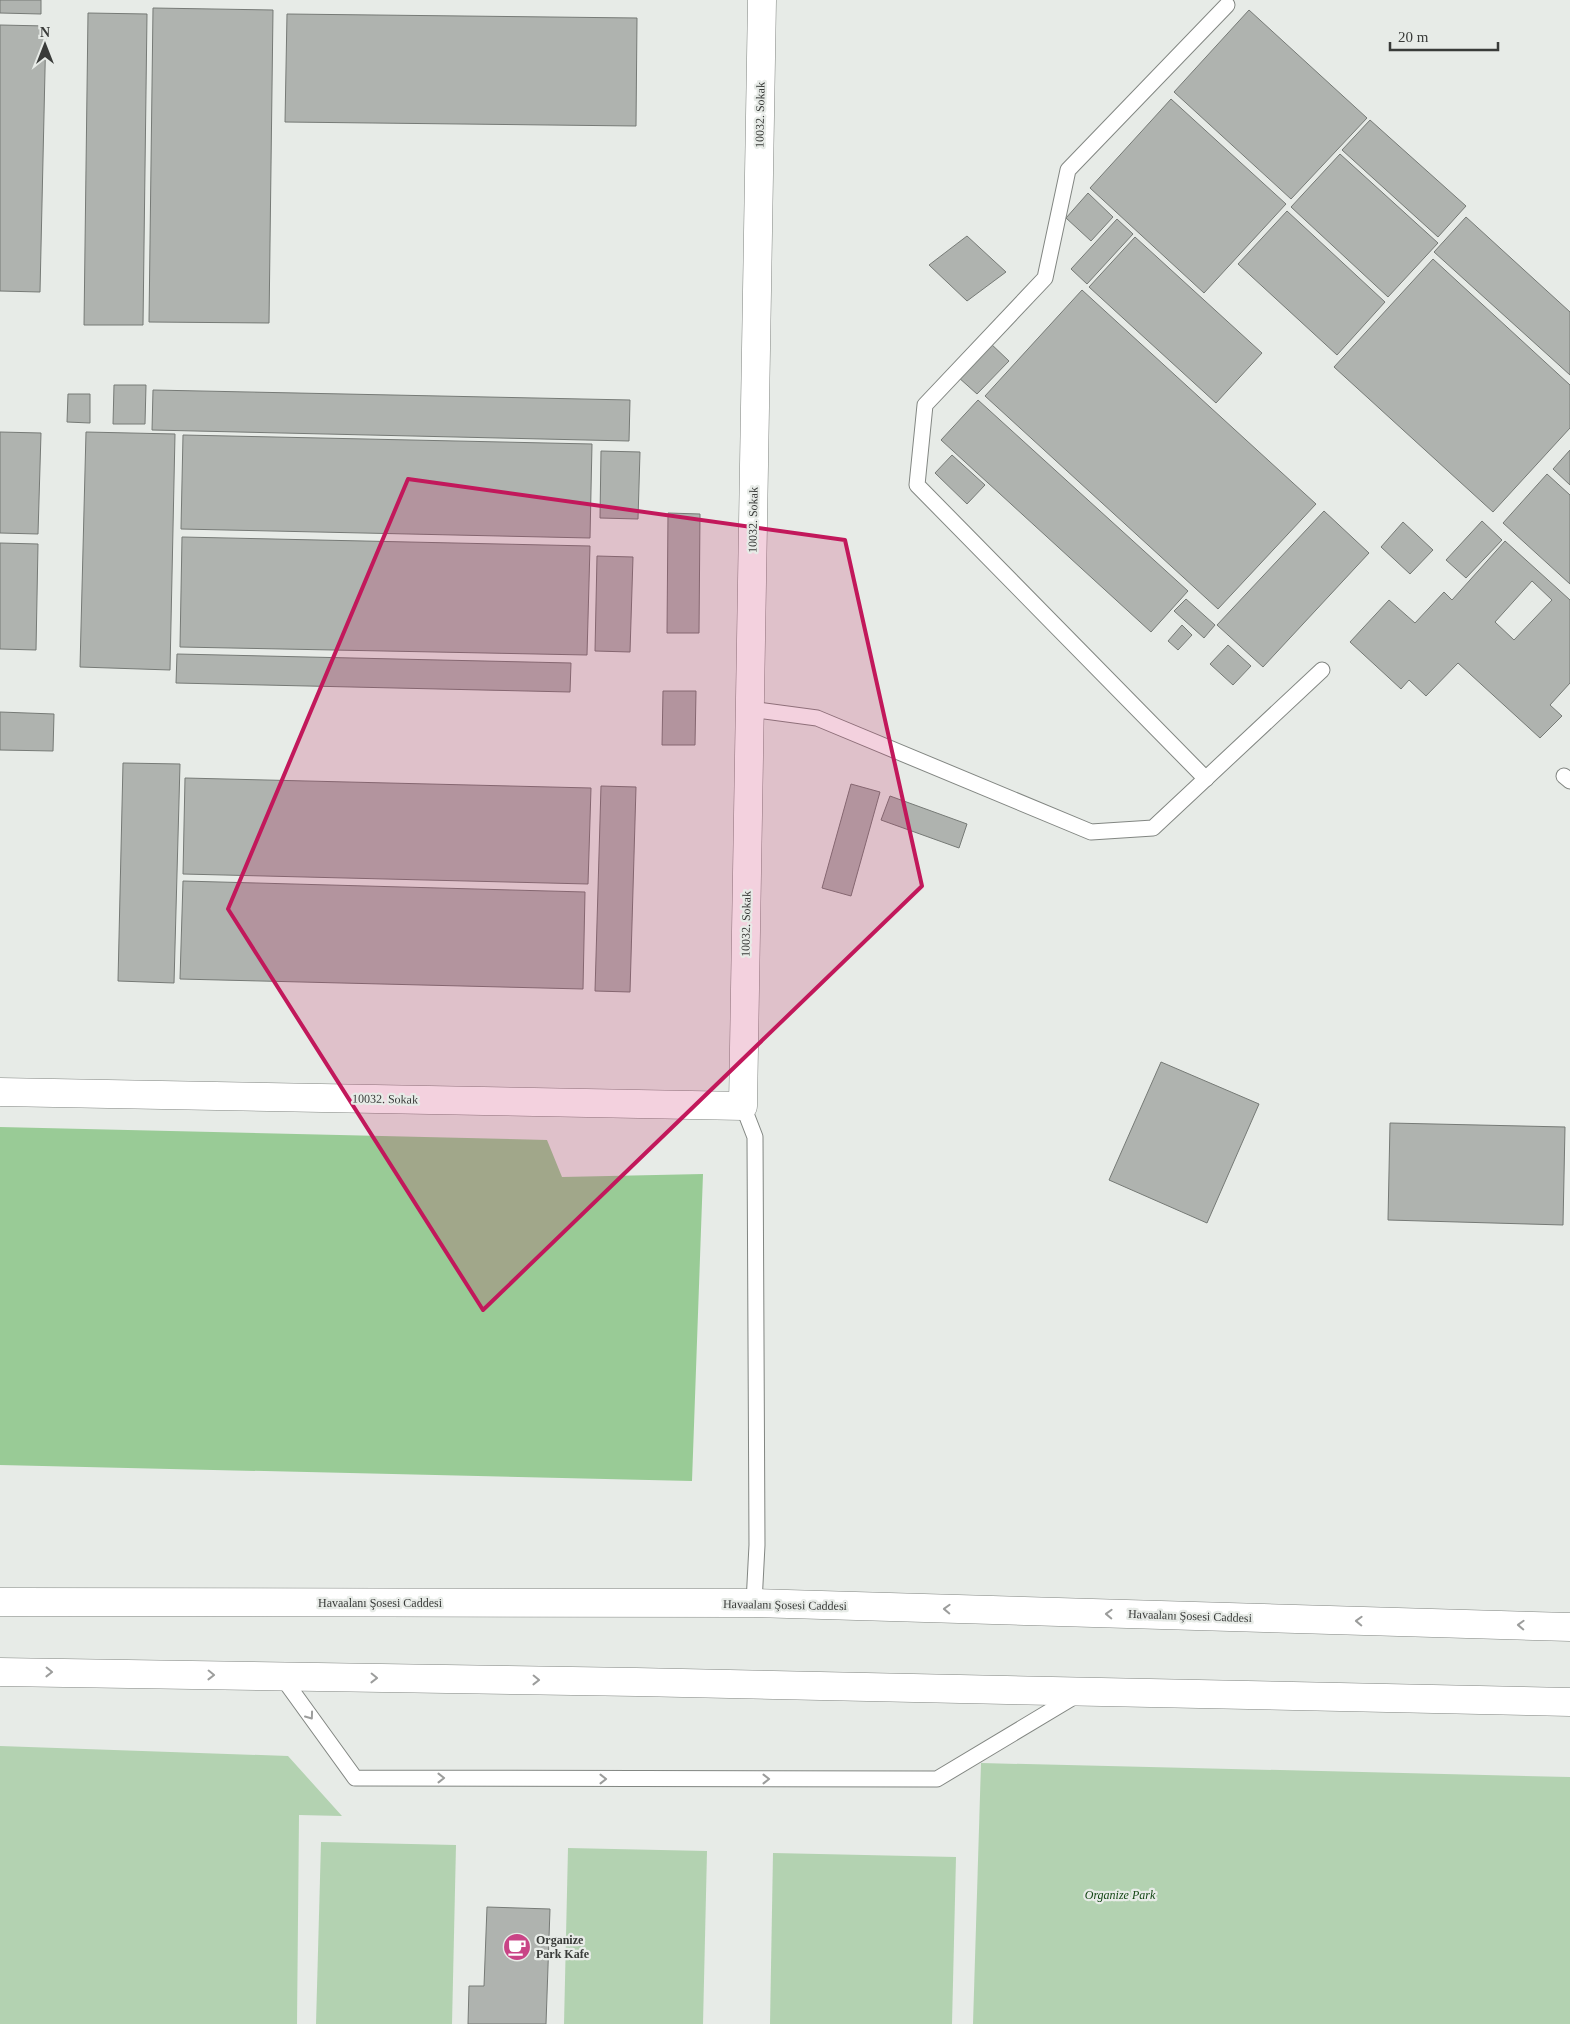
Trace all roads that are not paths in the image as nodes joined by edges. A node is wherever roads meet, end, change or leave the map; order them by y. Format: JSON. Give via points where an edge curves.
{"nodes":[{"id":1,"x":762,"y":0,"type":"edge"},
{"id":2,"x":1227,"y":6,"type":"dead end"},
{"id":3,"x":1322,"y":670,"type":"dead end"},
{"id":4,"x":750,"y":709,"type":"junction"},
{"id":5,"x":1206,"y":779,"type":"junction"},
{"id":6,"x":0,"y":1092,"type":"edge"},
{"id":7,"x":743,"y":1106,"type":"junction"},
{"id":8,"x":0,"y":1602,"type":"edge"},
{"id":9,"x":754,"y":1603,"type":"junction"},
{"id":10,"x":1570,"y":1627,"type":"edge"},
{"id":11,"x":0,"y":1672,"type":"edge"},
{"id":12,"x":282,"y":1676,"type":"junction"},
{"id":13,"x":1083,"y":1691,"type":"junction"},
{"id":14,"x":1570,"y":1702,"type":"edge"}],
"edges":[{"from":1,"to":4,"type":"street","name":"10032. Sokak"},
{"from":2,"to":5,"type":"lane","via":[[1068,170],[1045,278],[925,405],[917,485]]},
{"from":3,"to":5,"type":"lane"},
{"from":4,"to":5,"type":"lane","via":[[817,718],[1091,832],[1154,828]]},
{"from":4,"to":7,"type":"street","name":"10032. Sokak"},
{"from":6,"to":7,"type":"street","name":"10032. Sokak"},
{"from":7,"to":9,"type":"lane","via":[[755,1137],[757,1545]]},
{"from":8,"to":9,"type":"street","name":"Havaalanı Şosesi Caddesi"},
{"from":10,"to":9,"type":"street","name":"Havaalanı Şosesi Caddesi","one_way":true},
{"from":11,"to":12,"type":"street","one_way":true},
{"from":12,"to":13,"type":"street","one_way":true},
{"from":12,"to":13,"type":"lane","one_way":true,"via":[[355,1778],[937,1779]]},
{"from":13,"to":14,"type":"street"}]}
